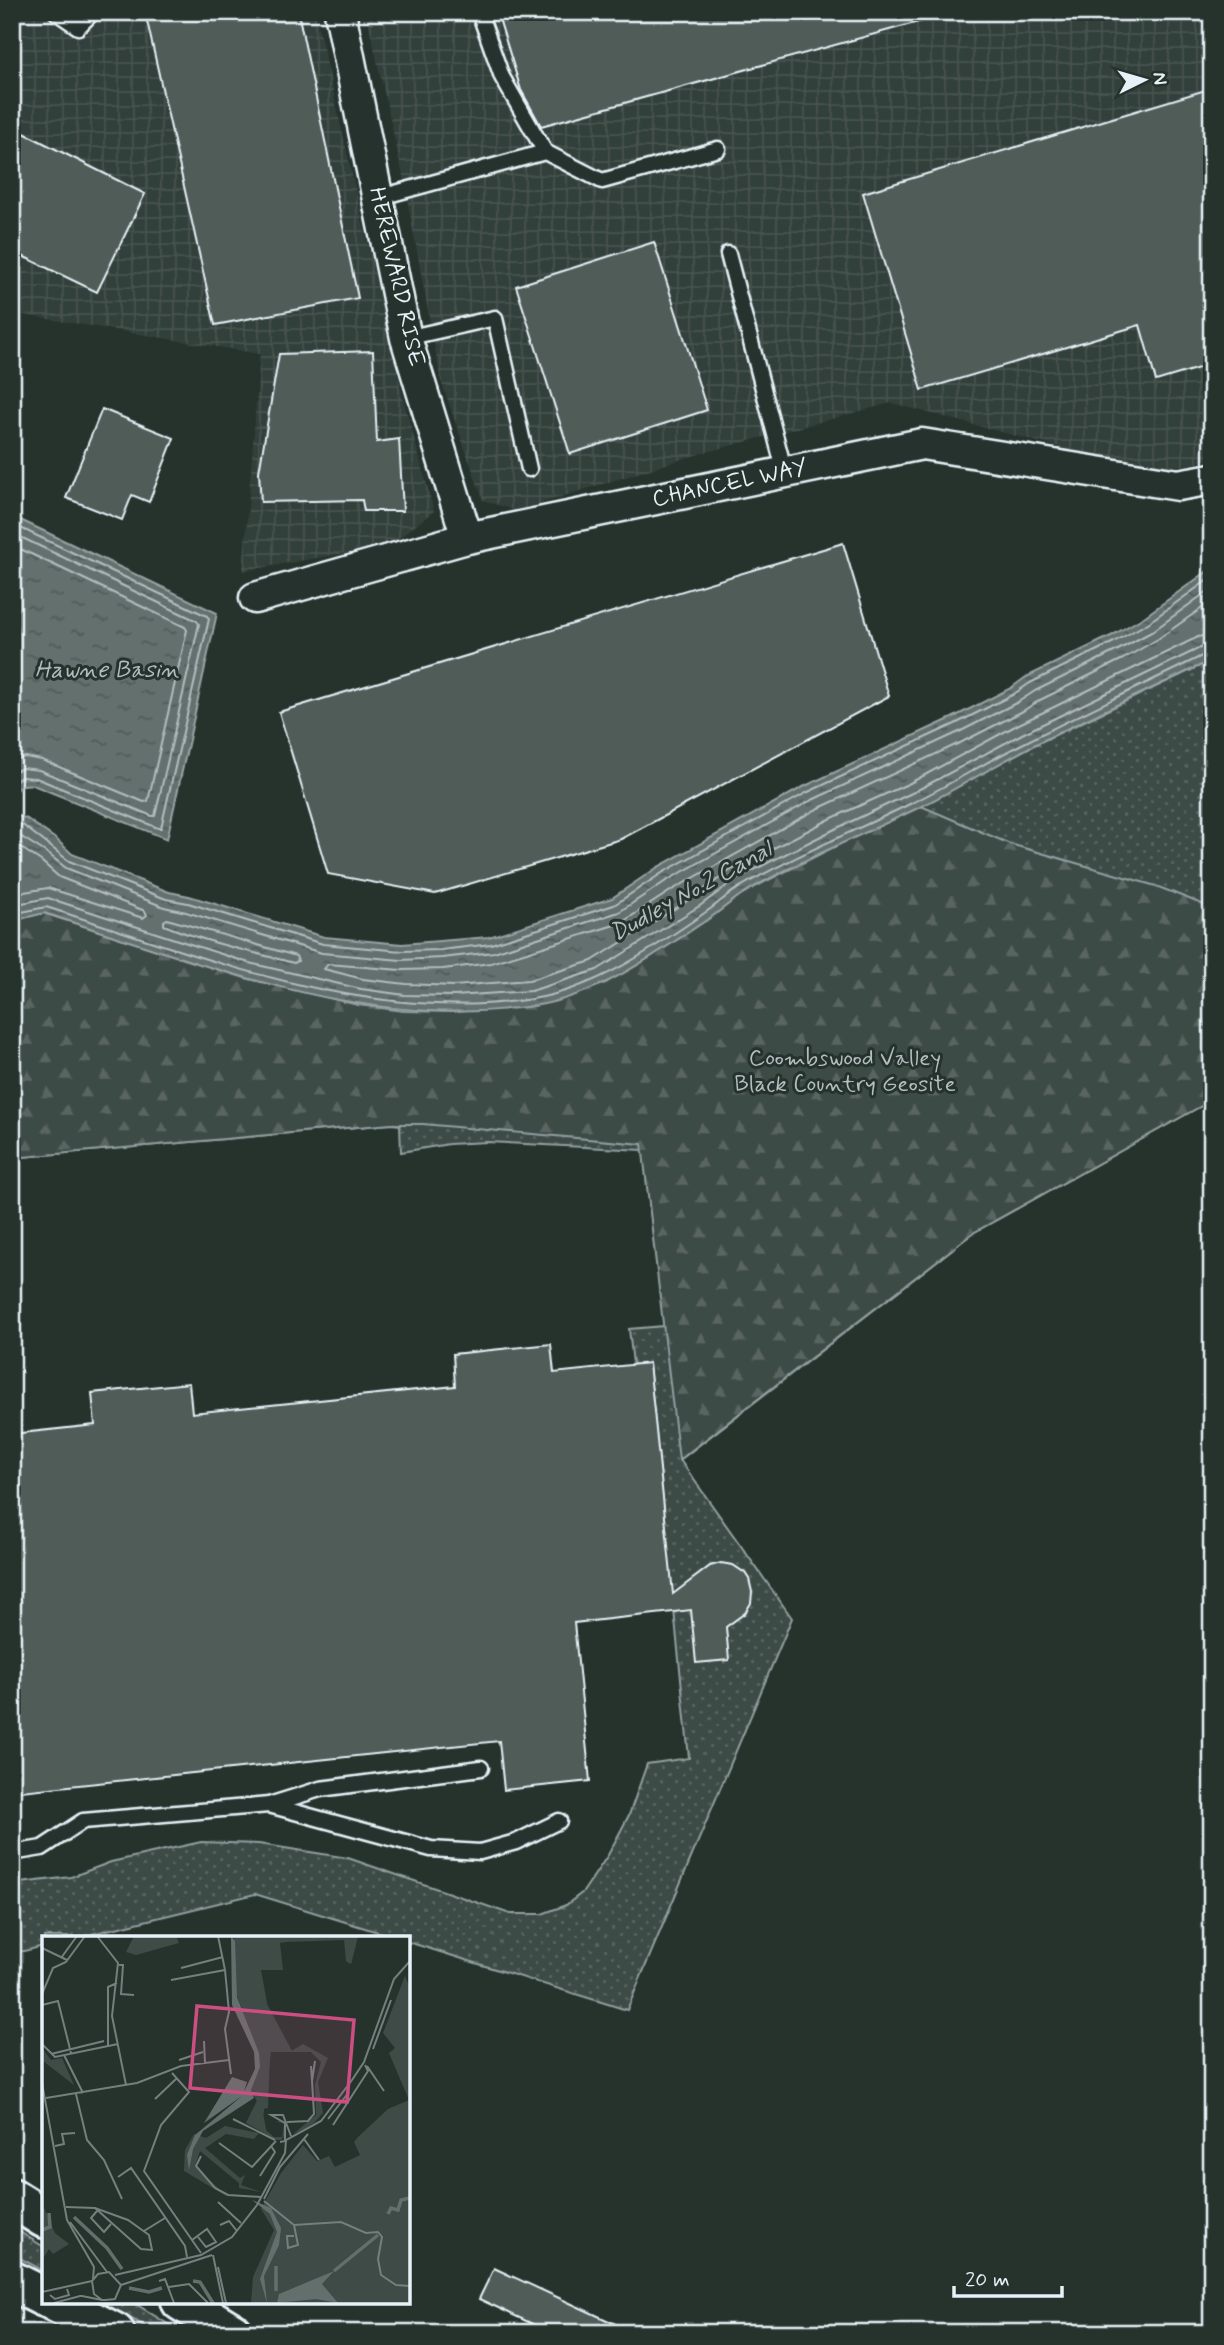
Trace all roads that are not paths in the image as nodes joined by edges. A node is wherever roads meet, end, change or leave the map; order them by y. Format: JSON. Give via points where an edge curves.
{"nodes":[{"id":1,"x":56,"y":12,"type":"edge"},
{"id":2,"x":93,"y":12,"type":"edge"},
{"id":3,"x":340,"y":12,"type":"edge"},
{"id":4,"x":479,"y":12,"type":"edge"},
{"id":5,"x":718,"y":149,"type":"dead end"},
{"id":6,"x":545,"y":152,"type":"junction"},
{"id":7,"x":377,"y":198,"type":"junction"},
{"id":8,"x":728,"y":254,"type":"dead end"},
{"id":9,"x":406,"y":338,"type":"junction"},
{"id":10,"x":529,"y":469,"type":"dead end"},
{"id":11,"x":785,"y":473,"type":"junction"},
{"id":12,"x":1212,"y":479,"type":"edge"},
{"id":13,"x":467,"y":538,"type":"junction"},
{"id":14,"x":255,"y":598,"type":"dead end"},
{"id":15,"x":481,"y":1769,"type":"dead end"},
{"id":16,"x":269,"y":1805,"type":"junction"},
{"id":17,"x":559,"y":1821,"type":"dead end"},
{"id":18,"x":12,"y":1853,"type":"edge"},
{"id":19,"x":12,"y":2198,"type":"edge"},
{"id":20,"x":42,"y":2217,"type":"edge"},
{"id":21,"x":12,"y":2281,"type":"edge"},
{"id":22,"x":42,"y":2296,"type":"edge"},
{"id":23,"x":57,"y":2303,"type":"edge"},
{"id":24,"x":184,"y":2303,"type":"edge"},
{"id":25,"x":115,"y":2333,"type":"edge"},
{"id":26,"x":233,"y":2333,"type":"edge"}],
"edges":[{"from":1,"to":2,"type":"lane","via":[[79,27]]},
{"from":3,"to":7,"type":"street","name":"HEREWARD RISE"},
{"from":4,"to":6,"type":"lane","via":[[502,77]]},
{"from":5,"to":6,"type":"lane","via":[[602,181]]},
{"from":6,"to":7,"type":"lane"},
{"from":7,"to":9,"type":"street","name":"HEREWARD RISE"},
{"from":8,"to":11,"type":"lane"},
{"from":9,"to":10,"type":"lane","via":[[495,318]]},
{"from":9,"to":13,"type":"street","name":"HEREWARD RISE"},
{"from":11,"to":12,"type":"street","name":"CHANCEL WAY","via":[[922,444],[1178,485]]},
{"from":11,"to":13,"type":"street","name":"CHANCEL WAY"},
{"from":13,"to":14,"type":"street","name":"CHANCEL WAY"},
{"from":15,"to":16,"type":"lane","via":[[320,1788]]},
{"from":16,"to":17,"type":"lane","via":[[431,1849],[480,1852],[516,1842]]},
{"from":16,"to":18,"type":"lane","via":[[83,1821],[43,1848]]},
{"from":19,"to":20,"type":"highway"},
{"from":21,"to":22,"type":"highway"},
{"from":23,"to":25,"type":"highway"},
{"from":24,"to":26,"type":"highway"}]}
